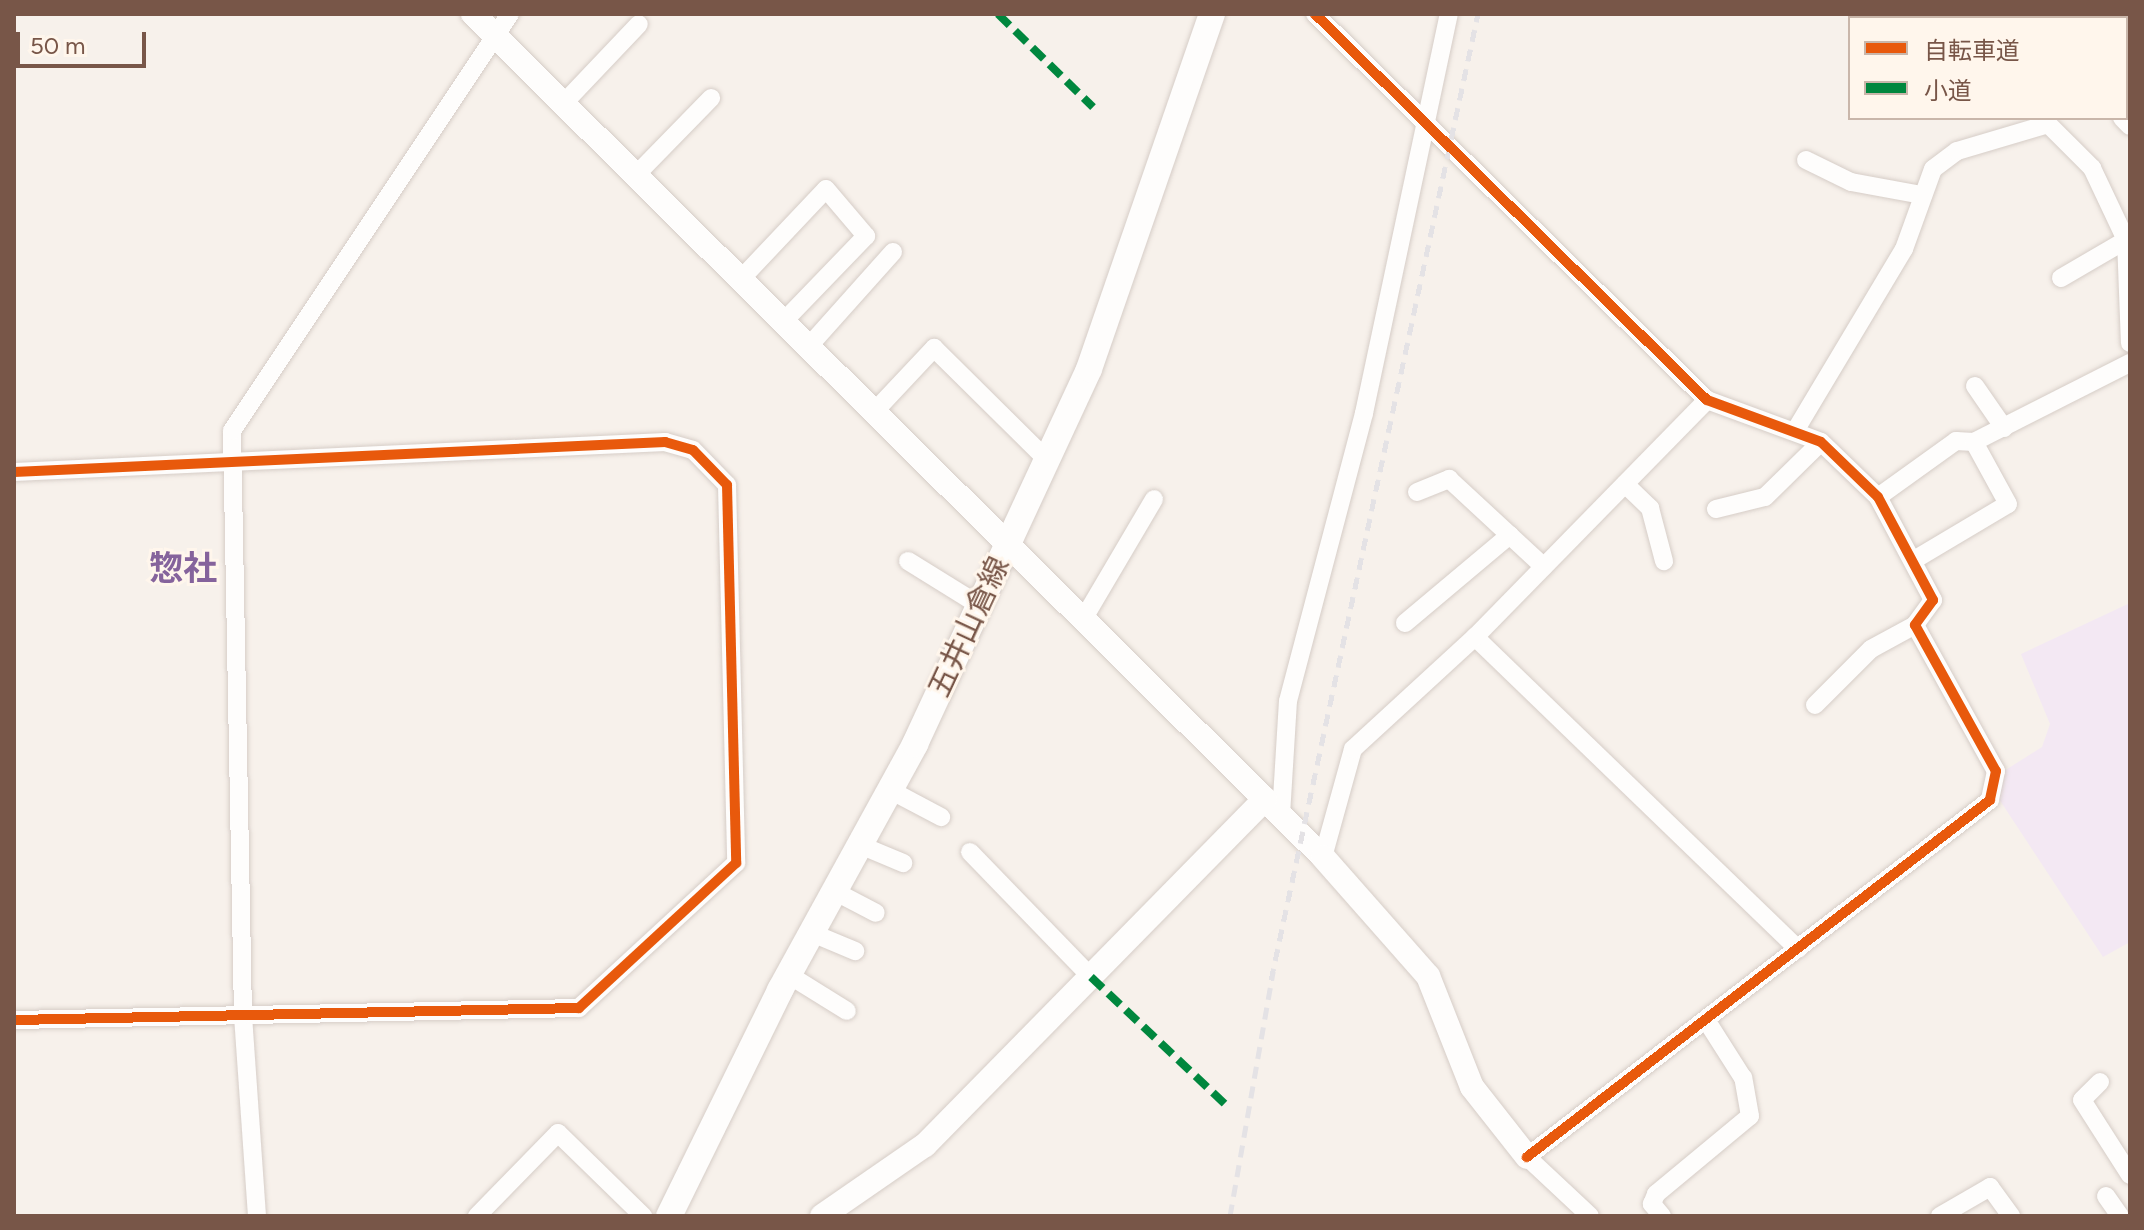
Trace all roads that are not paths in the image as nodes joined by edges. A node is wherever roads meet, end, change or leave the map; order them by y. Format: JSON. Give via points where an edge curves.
{"nodes":[{"id":1,"x":473,"y":14,"type":"edge"},
{"id":2,"x":510,"y":14,"type":"edge"},
{"id":3,"x":1212,"y":14,"type":"edge"},
{"id":4,"x":1315,"y":14,"type":"edge"},
{"id":5,"x":1449,"y":14,"type":"edge"},
{"id":6,"x":639,"y":24,"type":"dead end"},
{"id":7,"x":496,"y":37,"type":"junction"},
{"id":8,"x":711,"y":98,"type":"dead end"},
{"id":9,"x":563,"y":104,"type":"junction"},
{"id":10,"x":2043,"y":121,"type":"edge"},
{"id":11,"x":1425,"y":130,"type":"junction"},
{"id":12,"x":1806,"y":160,"type":"dead end"},
{"id":13,"x":635,"y":176,"type":"junction"},
{"id":14,"x":1922,"y":195,"type":"junction"},
{"id":15,"x":2126,"y":240,"type":"junction"},
{"id":16,"x":893,"y":252,"type":"dead end"},
{"id":17,"x":2061,"y":278,"type":"dead end"},
{"id":18,"x":740,"y":280,"type":"junction"},
{"id":19,"x":784,"y":321,"type":"junction"},
{"id":20,"x":2130,"y":343,"type":"edge"},
{"id":21,"x":809,"y":346,"type":"junction"},
{"id":22,"x":2130,"y":363,"type":"edge"},
{"id":23,"x":1975,"y":386,"type":"dead end"},
{"id":24,"x":1707,"y":400,"type":"junction"},
{"id":25,"x":874,"y":412,"type":"junction"},
{"id":26,"x":2004,"y":428,"type":"junction"},
{"id":27,"x":1795,"y":431,"type":"junction"},
{"id":28,"x":1821,"y":442,"type":"junction"},
{"id":29,"x":1974,"y":442,"type":"junction"},
{"id":30,"x":1046,"y":459,"type":"junction"},
{"id":31,"x":229,"y":463,"type":"junction"},
{"id":32,"x":14,"y":472,"type":"edge"},
{"id":33,"x":1625,"y":484,"type":"junction"},
{"id":34,"x":1417,"y":492,"type":"dead end"},
{"id":35,"x":1878,"y":497,"type":"junction"},
{"id":36,"x":1154,"y":499,"type":"dead end"},
{"id":37,"x":1716,"y":509,"type":"dead end"},
{"id":38,"x":1510,"y":535,"type":"junction"},
{"id":39,"x":1008,"y":542,"type":"junction"},
{"id":40,"x":1914,"y":560,"type":"junction"},
{"id":41,"x":908,"y":561,"type":"dead end"},
{"id":42,"x":1664,"y":561,"type":"dead end"},
{"id":43,"x":1544,"y":567,"type":"junction"},
{"id":44,"x":979,"y":605,"type":"junction"},
{"id":45,"x":1084,"y":618,"type":"junction"},
{"id":46,"x":1405,"y":623,"type":"dead end"},
{"id":47,"x":1915,"y":625,"type":"junction"},
{"id":48,"x":1475,"y":637,"type":"junction"},
{"id":49,"x":1815,"y":705,"type":"dead end"},
{"id":50,"x":890,"y":790,"type":"junction"},
{"id":51,"x":1273,"y":807,"type":"junction"},
{"id":52,"x":941,"y":817,"type":"dead end"},
{"id":53,"x":860,"y":845,"type":"junction"},
{"id":54,"x":970,"y":852,"type":"dead end"},
{"id":55,"x":1323,"y":857,"type":"junction"},
{"id":56,"x":903,"y":863,"type":"dead end"},
{"id":57,"x":834,"y":891,"type":"junction"},
{"id":58,"x":876,"y":913,"type":"dead end"},
{"id":59,"x":812,"y":933,"type":"junction"},
{"id":60,"x":1798,"y":949,"type":"junction"},
{"id":61,"x":855,"y":951,"type":"dead end"},
{"id":62,"x":789,"y":975,"type":"junction"},
{"id":63,"x":1091,"y":977,"type":"junction"},
{"id":64,"x":847,"y":1011,"type":"dead end"},
{"id":65,"x":243,"y":1015,"type":"junction"},
{"id":66,"x":14,"y":1020,"type":"edge"},
{"id":67,"x":1708,"y":1023,"type":"junction"},
{"id":68,"x":2100,"y":1082,"type":"dead end"},
{"id":69,"x":2123,"y":1147,"type":"edge"},
{"id":70,"x":1527,"y":1157,"type":"junction"},
{"id":71,"x":2130,"y":1175,"type":"edge"},
{"id":72,"x":2106,"y":1196,"type":"dead end"},
{"id":73,"x":257,"y":1216,"type":"edge"},
{"id":74,"x":477,"y":1216,"type":"edge"},
{"id":75,"x":643,"y":1216,"type":"edge"},
{"id":76,"x":669,"y":1216,"type":"edge"},
{"id":77,"x":822,"y":1216,"type":"edge"},
{"id":78,"x":1590,"y":1216,"type":"edge"},
{"id":79,"x":1662,"y":1216,"type":"edge"},
{"id":80,"x":1940,"y":1216,"type":"edge"},
{"id":81,"x":2011,"y":1216,"type":"edge"},
{"id":82,"x":2120,"y":1216,"type":"edge"}],
"edges":[{"from":1,"to":7,"type":"street"},
{"from":2,"to":7,"type":"street"},
{"from":3,"to":30,"type":"main road","name":"五井山倉線","via":[[1089,369]]},
{"from":4,"to":11,"type":"street"},
{"from":5,"to":11,"type":"street"},
{"from":6,"to":9,"type":"street"},
{"from":7,"to":9,"type":"street"},
{"from":7,"to":31,"type":"street","via":[[232,431]]},
{"from":8,"to":13,"type":"street"},
{"from":9,"to":13,"type":"street"},
{"from":10,"to":14,"type":"street","via":[[1957,151],[1933,169]]},
{"from":10,"to":15,"type":"street","via":[[2092,168]]},
{"from":11,"to":24,"type":"street"},
{"from":11,"to":51,"type":"street","via":[[1364,413],[1288,701]]},
{"from":12,"to":14,"type":"street","via":[[1851,182]]},
{"from":13,"to":18,"type":"street"},
{"from":14,"to":27,"type":"street","via":[[1904,249]]},
{"from":15,"to":17,"type":"street"},
{"from":15,"to":20,"type":"street"},
{"from":16,"to":21,"type":"street"},
{"from":18,"to":19,"type":"street"},
{"from":18,"to":19,"type":"street","via":[[826,189],[866,236]]},
{"from":19,"to":21,"type":"street"},
{"from":21,"to":25,"type":"street"},
{"from":22,"to":26,"type":"street"},
{"from":23,"to":26,"type":"street"},
{"from":24,"to":27,"type":"street"},
{"from":24,"to":33,"type":"street"},
{"from":25,"to":30,"type":"street","via":[[934,348]]},
{"from":25,"to":39,"type":"street"},
{"from":26,"to":29,"type":"street"},
{"from":27,"to":28,"type":"street"},
{"from":28,"to":35,"type":"street"},
{"from":28,"to":37,"type":"street","via":[[1765,497]]},
{"from":29,"to":35,"type":"street","via":[[1956,441]]},
{"from":29,"to":40,"type":"street","via":[[2008,504]]},
{"from":30,"to":39,"type":"main road","name":"五井山倉線"},
{"from":31,"to":32,"type":"street"},
{"from":31,"to":65,"type":"street"},
{"from":31,"to":65,"type":"street","via":[[665,442],[693,450],[727,485],[736,863],[579,1008]]},
{"from":33,"to":42,"type":"street","via":[[1650,508]]},
{"from":33,"to":43,"type":"street"},
{"from":34,"to":38,"type":"street","via":[[1449,479]]},
{"from":35,"to":40,"type":"street"},
{"from":36,"to":45,"type":"street"},
{"from":38,"to":43,"type":"street"},
{"from":38,"to":46,"type":"street"},
{"from":39,"to":44,"type":"main road","name":"五井山倉線"},
{"from":39,"to":45,"type":"street"},
{"from":40,"to":47,"type":"street","via":[[1933,600]]},
{"from":41,"to":44,"type":"street"},
{"from":43,"to":48,"type":"street"},
{"from":44,"to":50,"type":"main road","name":"五井山倉線"},
{"from":45,"to":51,"type":"street"},
{"from":47,"to":49,"type":"street","via":[[1871,649]]},
{"from":47,"to":60,"type":"street","via":[[1996,771],[1990,800]]},
{"from":48,"to":55,"type":"street","via":[[1353,749]]},
{"from":48,"to":60,"type":"street"},
{"from":50,"to":52,"type":"street"},
{"from":50,"to":53,"type":"main road","name":"五井山倉線"},
{"from":51,"to":55,"type":"street"},
{"from":51,"to":63,"type":"street"},
{"from":53,"to":56,"type":"street"},
{"from":53,"to":57,"type":"main road","name":"五井山倉線"},
{"from":54,"to":63,"type":"street"},
{"from":55,"to":70,"type":"street","via":[[1428,976],[1472,1087]]},
{"from":57,"to":58,"type":"street"},
{"from":57,"to":59,"type":"main road","name":"五井山倉線"},
{"from":59,"to":61,"type":"street"},
{"from":59,"to":62,"type":"main road","name":"五井山倉線"},
{"from":60,"to":67,"type":"street"},
{"from":62,"to":64,"type":"street"},
{"from":62,"to":76,"type":"main road","name":"五井山倉線"},
{"from":63,"to":77,"type":"street","via":[[925,1145]]},
{"from":65,"to":66,"type":"street"},
{"from":65,"to":73,"type":"street"},
{"from":67,"to":70,"type":"street"},
{"from":67,"to":79,"type":"street","via":[[1743,1078],[1750,1116],[1656,1194],[1652,1204]]},
{"from":68,"to":69,"type":"street","via":[[2082,1100]]},
{"from":69,"to":71,"type":"street"},
{"from":70,"to":78,"type":"street"},
{"from":72,"to":82,"type":"street"},
{"from":74,"to":75,"type":"street","via":[[558,1133]]},
{"from":80,"to":81,"type":"street","via":[[1990,1187]]}]}
